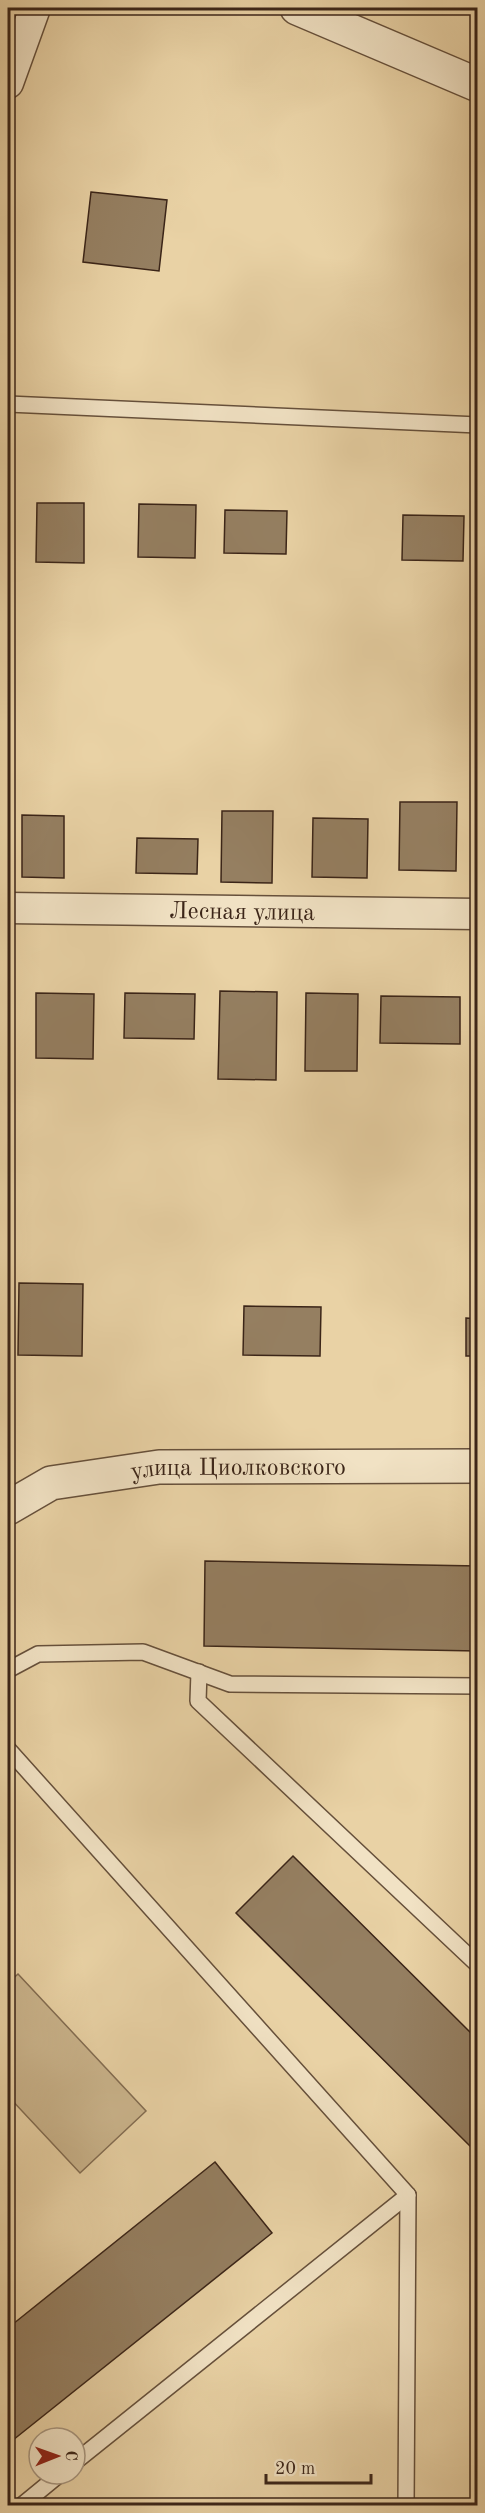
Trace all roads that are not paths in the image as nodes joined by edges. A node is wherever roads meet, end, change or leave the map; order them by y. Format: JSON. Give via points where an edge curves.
{"nodes":[{"id":1,"x":35,"y":8,"type":"edge"},
{"id":2,"x":297,"y":8,"type":"edge"},
{"id":3,"x":8,"y":83,"type":"edge"},
{"id":4,"x":477,"y":85,"type":"edge"},
{"id":5,"x":8,"y":404,"type":"edge"},
{"id":6,"x":477,"y":424,"type":"edge"},
{"id":7,"x":8,"y":908,"type":"edge"},
{"id":8,"x":477,"y":914,"type":"edge"},
{"id":9,"x":477,"y":1466,"type":"edge"},
{"id":10,"x":8,"y":1508,"type":"edge"},
{"id":11,"x":8,"y":1670,"type":"edge"},
{"id":12,"x":199,"y":1672,"type":"junction"},
{"id":13,"x":477,"y":1686,"type":"edge"},
{"id":14,"x":8,"y":1749,"type":"edge"},
{"id":15,"x":477,"y":1965,"type":"edge"},
{"id":16,"x":408,"y":2194,"type":"junction"},
{"id":17,"x":87,"y":2452,"type":"edge"},
{"id":18,"x":45,"y":2486,"type":"edge"},
{"id":19,"x":21,"y":2505,"type":"edge"},
{"id":20,"x":406,"y":2505,"type":"edge"}],
"edges":[{"from":1,"to":3,"type":"street"},
{"from":2,"to":4,"type":"street"},
{"from":5,"to":6,"type":"lane"},
{"from":7,"to":8,"type":"street","name":"Лесная улица"},
{"from":9,"to":10,"type":"street","name":"улица Циолковского","via":[[159,1467],[51,1483]]},
{"from":11,"to":12,"type":"lane","via":[[38,1654],[143,1652]]},
{"from":12,"to":13,"type":"lane","via":[[230,1684]]},
{"from":12,"to":15,"type":"lane","via":[[198,1701]]},
{"from":14,"to":16,"type":"lane"},
{"from":16,"to":17,"type":"lane"},
{"from":16,"to":20,"type":"lane"},
{"from":18,"to":19,"type":"lane"}]}
